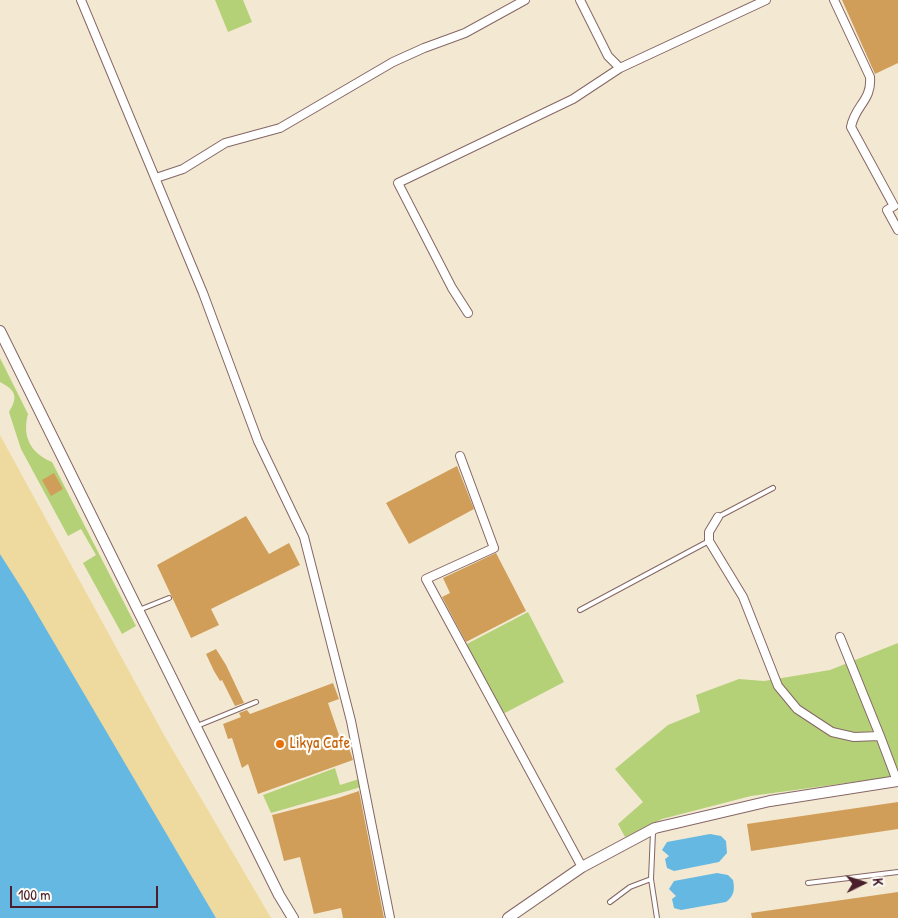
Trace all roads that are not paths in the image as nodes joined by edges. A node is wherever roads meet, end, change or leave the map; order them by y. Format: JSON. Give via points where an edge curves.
{"nodes":[{"id":1,"x":81,"y":0,"type":"edge"},
{"id":2,"x":524,"y":0,"type":"edge"},
{"id":3,"x":580,"y":0,"type":"edge"},
{"id":4,"x":766,"y":0,"type":"edge"},
{"id":5,"x":834,"y":0,"type":"edge"},
{"id":6,"x":620,"y":68,"type":"junction"},
{"id":7,"x":156,"y":178,"type":"junction"},
{"id":8,"x":898,"y":230,"type":"edge"},
{"id":9,"x":468,"y":313,"type":"dead end"},
{"id":10,"x":0,"y":331,"type":"edge"},
{"id":11,"x":460,"y":456,"type":"dead end"},
{"id":12,"x":772,"y":488,"type":"dead end"},
{"id":13,"x":718,"y":517,"type":"joint"},
{"id":14,"x":709,"y":541,"type":"junction"},
{"id":15,"x":169,"y":598,"type":"dead end"},
{"id":16,"x":139,"y":610,"type":"junction"},
{"id":17,"x":580,"y":610,"type":"dead end"},
{"id":18,"x":840,"y":637,"type":"dead end"},
{"id":19,"x":256,"y":702,"type":"dead end"},
{"id":20,"x":196,"y":726,"type":"junction"},
{"id":21,"x":880,"y":736,"type":"junction"},
{"id":22,"x":898,"y":781,"type":"edge"},
{"id":23,"x":652,"y":830,"type":"junction"},
{"id":24,"x":582,"y":867,"type":"junction"},
{"id":25,"x":898,"y":872,"type":"edge"},
{"id":26,"x":651,"y":879,"type":"junction"},
{"id":27,"x":808,"y":883,"type":"dead end"},
{"id":28,"x":610,"y":902,"type":"dead end"},
{"id":29,"x":293,"y":918,"type":"edge"},
{"id":30,"x":390,"y":918,"type":"edge"},
{"id":31,"x":508,"y":918,"type":"edge"},
{"id":32,"x":658,"y":918,"type":"edge"}],
"edges":[{"from":1,"to":7,"type":"street"},
{"from":2,"to":7,"type":"street","via":[[465,33],[393,62],[280,128],[225,143],[184,169]]},
{"from":3,"to":6,"type":"street","via":[[608,56]]},
{"from":4,"to":6,"type":"street"},
{"from":5,"to":8,"type":"street","via":[[870,76],[868,97],[853,115],[851,127],[894,206],[887,210]]},
{"from":6,"to":9,"type":"street","via":[[573,99],[398,183]]},
{"from":7,"to":30,"type":"street","via":[[258,441],[304,537],[351,721]]},
{"from":10,"to":16,"type":"street"},
{"from":11,"to":24,"type":"street","via":[[494,548],[426,579]]},
{"from":12,"to":13,"type":"lane"},
{"from":13,"to":14,"type":"street"},
{"from":14,"to":17,"type":"lane"},
{"from":14,"to":21,"type":"street","via":[[742,596],[778,686],[796,709],[832,732],[854,737]]},
{"from":15,"to":16,"type":"lane"},
{"from":16,"to":20,"type":"street"},
{"from":18,"to":21,"type":"street"},
{"from":19,"to":20,"type":"lane"},
{"from":20,"to":29,"type":"street"},
{"from":21,"to":22,"type":"street"},
{"from":22,"to":23,"type":"street","via":[[770,801]]},
{"from":23,"to":24,"type":"street"},
{"from":23,"to":26,"type":"lane"},
{"from":24,"to":31,"type":"street"},
{"from":25,"to":27,"type":"lane"},
{"from":26,"to":28,"type":"lane","via":[[630,887]]},
{"from":26,"to":32,"type":"lane"}]}
